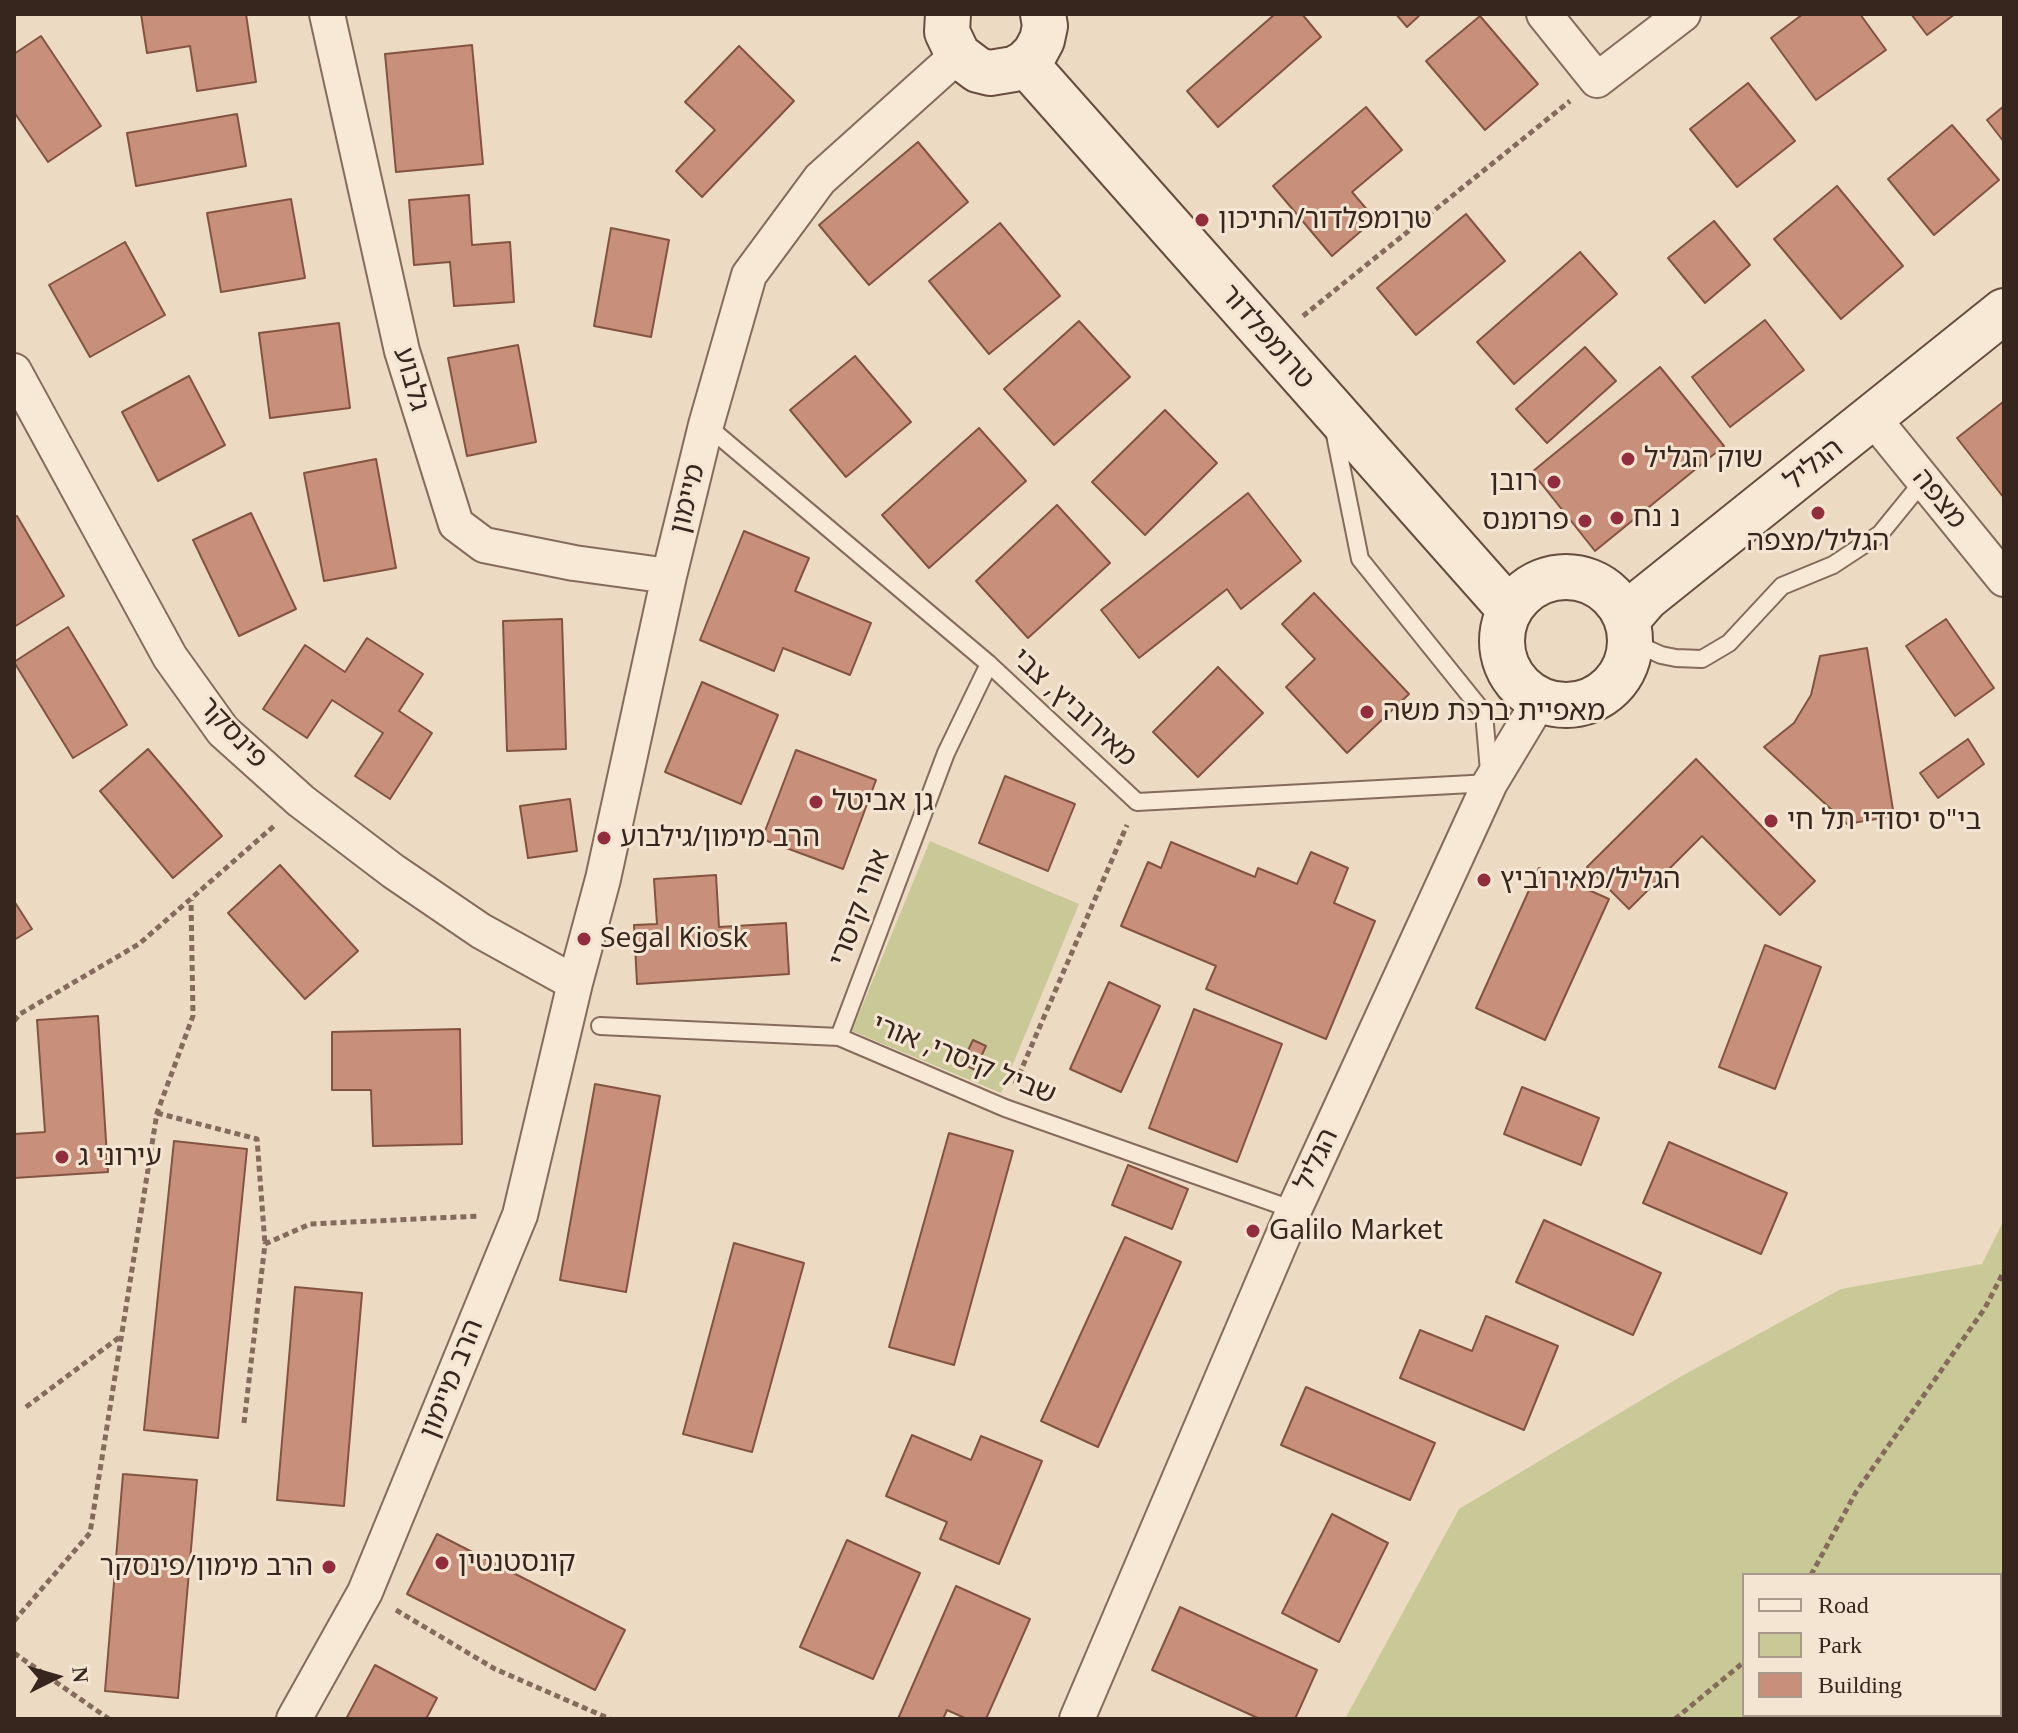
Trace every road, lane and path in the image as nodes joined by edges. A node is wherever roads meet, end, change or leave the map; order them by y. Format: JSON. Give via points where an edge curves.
{"nodes":[{"id":1,"x":327,"y":14,"type":"edge"},
{"id":2,"x":1043,"y":14,"type":"edge"},
{"id":3,"x":1544,"y":14,"type":"edge"},
{"id":4,"x":1683,"y":14,"type":"edge"},
{"id":5,"x":953,"y":34,"type":"edge"},
{"id":6,"x":1025,"y":63,"type":"junction"},
{"id":7,"x":1597,"y":80,"type":"junction"},
{"id":8,"x":2004,"y":311,"type":"edge"},
{"id":9,"x":1271,"y":341,"type":"junction"},
{"id":10,"x":14,"y":371,"type":"edge"},
{"id":11,"x":1329,"y":409,"type":"junction"},
{"id":12,"x":1873,"y":418,"type":"junction"},
{"id":13,"x":706,"y":425,"type":"junction"},
{"id":14,"x":1924,"y":480,"type":"junction"},
{"id":15,"x":669,"y":576,"type":"junction"},
{"id":16,"x":2004,"y":579,"type":"edge"},
{"id":17,"x":1510,"y":610,"type":"junction"},
{"id":18,"x":1629,"y":631,"type":"junction"},
{"id":19,"x":989,"y":664,"type":"junction"},
{"id":20,"x":1540,"y":700,"type":"junction"},
{"id":21,"x":1490,"y":783,"type":"junction"},
{"id":22,"x":1137,"y":802,"type":"junction"},
{"id":23,"x":274,"y":826,"type":"dead end"},
{"id":24,"x":191,"y":900,"type":"junction"},
{"id":25,"x":575,"y":983,"type":"junction"},
{"id":26,"x":14,"y":1021,"type":"edge"},
{"id":27,"x":566,"y":1022,"type":"joint"},
{"id":28,"x":600,"y":1026,"type":"dead end"},
{"id":29,"x":839,"y":1037,"type":"junction"},
{"id":30,"x":1005,"y":1108,"type":"junction"},
{"id":31,"x":157,"y":1113,"type":"junction"},
{"id":32,"x":1294,"y":1210,"type":"junction"},
{"id":33,"x":493,"y":1216,"type":"dead end"},
{"id":34,"x":265,"y":1244,"type":"junction"},
{"id":35,"x":2004,"y":1271,"type":"edge"},
{"id":36,"x":122,"y":1335,"type":"junction"},
{"id":37,"x":26,"y":1407,"type":"dead end"},
{"id":38,"x":244,"y":1423,"type":"dead end"},
{"id":39,"x":1812,"y":1573,"type":"edge"},
{"id":40,"x":385,"y":1603,"type":"dead end"},
{"id":41,"x":14,"y":1621,"type":"edge"},
{"id":42,"x":14,"y":1653,"type":"edge"},
{"id":43,"x":1742,"y":1664,"type":"edge"},
{"id":44,"x":109,"y":1719,"type":"edge"},
{"id":45,"x":294,"y":1719,"type":"edge"},
{"id":46,"x":610,"y":1719,"type":"edge"},
{"id":47,"x":1077,"y":1719,"type":"edge"},
{"id":48,"x":1675,"y":1719,"type":"edge"}],
"edges":[{"from":1,"to":15,"type":"street","name":"גלבוע","via":[[402,351],[456,524],[484,545]]},
{"from":2,"to":6,"type":"street","via":[[1042,40]]},
{"from":3,"to":7,"type":"street"},
{"from":4,"to":7,"type":"street"},
{"from":5,"to":6,"type":"street","via":[[978,70],[1002,73]]},
{"from":5,"to":13,"type":"street","name":"מיימון","via":[[820,179],[749,275]]},
{"from":6,"to":9,"type":"street","name":"טרומפלדור"},
{"from":7,"to":9,"type":"path"},
{"from":8,"to":12,"type":"street","name":"הגליל"},
{"from":9,"to":11,"type":"street","name":"טרומפלדור"},
{"from":10,"to":25,"type":"street","name":"פינסקר","via":[[170,657],[223,731],[301,801],[393,871],[481,931]]},
{"from":11,"to":17,"type":"street","name":"טרומפלדור"},
{"from":11,"to":21,"type":"lane","via":[[1360,559],[1484,713]]},
{"from":12,"to":14,"type":"street","name":"מצפה"},
{"from":12,"to":18,"type":"street","name":"הגליל","via":[[1646,598]]},
{"from":13,"to":15,"type":"street","name":"מיימון"},
{"from":13,"to":19,"type":"lane","name":"מאירוביץ, צבי"},
{"from":14,"to":16,"type":"street","name":"מצפה"},
{"from":14,"to":18,"type":"lane","via":[[1880,534],[1833,565],[1782,586],[1729,643],[1702,659],[1669,657]]},
{"from":15,"to":25,"type":"street","name":"מיימון"},
{"from":17,"to":18,"type":"street","via":[[1541,582],[1583,579],[1602,587],[1617,602]]},
{"from":17,"to":20,"type":"street","via":[[1503,651],[1522,688]]},
{"from":18,"to":20,"type":"street","via":[[1627,662],[1601,695],[1582,704]]},
{"from":19,"to":22,"type":"lane","name":"מאירוביץ, צבי"},
{"from":19,"to":29,"type":"lane","name":"אורי קיסרי","via":[[946,753]]},
{"from":20,"to":21,"type":"street","name":"הגליל"},
{"from":21,"to":22,"type":"lane","name":"מאירוביץ, צבי"},
{"from":21,"to":32,"type":"street","name":"הגליל"},
{"from":22,"to":30,"type":"path"},
{"from":23,"to":24,"type":"path"},
{"from":24,"to":26,"type":"path","via":[[139,944]]},
{"from":24,"to":31,"type":"path","via":[[193,1016]]},
{"from":25,"to":27,"type":"street","name":"מיימון"},
{"from":27,"to":45,"type":"street","name":"הרב מיימון","via":[[520,1215],[365,1592]]},
{"from":28,"to":29,"type":"lane","name":"שביל קיסרי, אורי"},
{"from":29,"to":30,"type":"lane","name":"שביל קיסרי, אורי"},
{"from":30,"to":32,"type":"lane","name":"שביל קיסרי, אורי"},
{"from":31,"to":34,"type":"path","via":[[257,1139]]},
{"from":31,"to":36,"type":"path"},
{"from":32,"to":47,"type":"street","name":"הגליל"},
{"from":33,"to":34,"type":"path","via":[[310,1224]]},
{"from":34,"to":38,"type":"path"},
{"from":35,"to":39,"type":"path","via":[[1985,1308],[1856,1492]]},
{"from":36,"to":37,"type":"path"},
{"from":36,"to":41,"type":"path","via":[[90,1533]]},
{"from":40,"to":46,"type":"path","via":[[495,1669]]},
{"from":42,"to":44,"type":"path"},
{"from":43,"to":48,"type":"path"}]}
